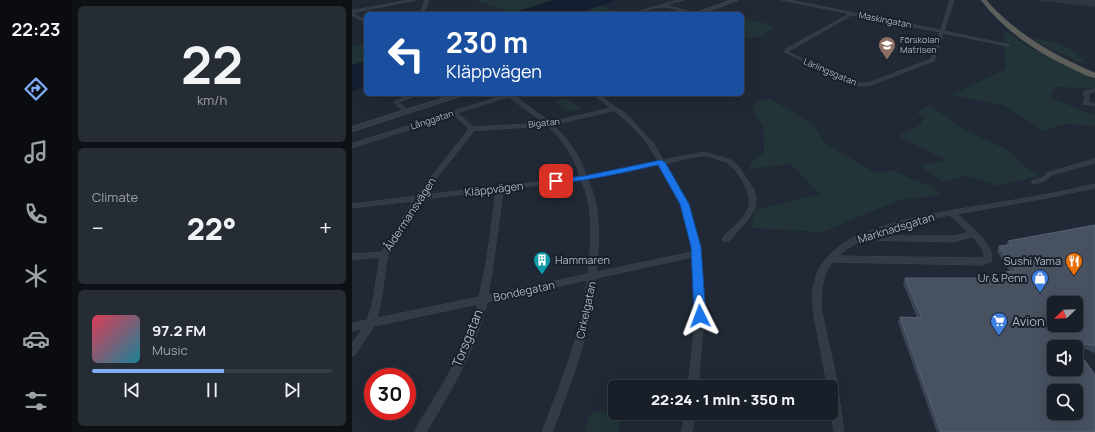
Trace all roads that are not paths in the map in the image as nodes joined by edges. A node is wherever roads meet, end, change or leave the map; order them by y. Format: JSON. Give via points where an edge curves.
{"nodes":[{"id":1,"x":414,"y":0,"type":"edge"},
{"id":2,"x":427,"y":0,"type":"edge"},
{"id":3,"x":681,"y":0,"type":"edge"},
{"id":4,"x":735,"y":0,"type":"edge"},
{"id":5,"x":784,"y":0,"type":"edge"},
{"id":6,"x":952,"y":0,"type":"edge"},
{"id":7,"x":983,"y":0,"type":"edge"},
{"id":8,"x":987,"y":0,"type":"edge"},
{"id":9,"x":663,"y":6,"type":"junction"},
{"id":10,"x":422,"y":12,"type":"edge"},
{"id":11,"x":640,"y":12,"type":"edge"},
{"id":12,"x":688,"y":12,"type":"edge"},
{"id":13,"x":702,"y":12,"type":"edge"},
{"id":14,"x":352,"y":13,"type":"edge"},
{"id":15,"x":851,"y":14,"type":"junction"},
{"id":16,"x":364,"y":17,"type":"edge"},
{"id":17,"x":359,"y":18,"type":"junction"},
{"id":18,"x":352,"y":19,"type":"edge"},
{"id":19,"x":364,"y":21,"type":"edge"},
{"id":20,"x":942,"y":32,"type":"junction"},
{"id":21,"x":1008,"y":45,"type":"dead end"},
{"id":22,"x":1095,"y":75,"type":"edge"},
{"id":23,"x":1095,"y":90,"type":"edge"},
{"id":24,"x":412,"y":96,"type":"edge"},
{"id":25,"x":457,"y":96,"type":"edge"},
{"id":26,"x":505,"y":96,"type":"edge"},
{"id":27,"x":514,"y":96,"type":"edge"},
{"id":28,"x":597,"y":96,"type":"edge"},
{"id":29,"x":1095,"y":105,"type":"edge"},
{"id":30,"x":615,"y":109,"type":"junction"},
{"id":31,"x":406,"y":112,"type":"junction"},
{"id":32,"x":455,"y":113,"type":"junction"},
{"id":33,"x":550,"y":124,"type":"junction"},
{"id":34,"x":472,"y":128,"type":"junction"},
{"id":35,"x":352,"y":129,"type":"edge"},
{"id":36,"x":352,"y":146,"type":"edge"},
{"id":37,"x":1095,"y":161,"type":"edge"},
{"id":38,"x":661,"y":162,"type":"junction"},
{"id":39,"x":584,"y":178,"type":"junction"},
{"id":40,"x":1034,"y":182,"type":"dead end"},
{"id":41,"x":1095,"y":186,"type":"edge"},
{"id":42,"x":500,"y":188,"type":"junction"},
{"id":43,"x":418,"y":199,"type":"junction"},
{"id":44,"x":352,"y":206,"type":"edge"},
{"id":45,"x":952,"y":213,"type":"junction"},
{"id":46,"x":970,"y":231,"type":"junction"},
{"id":47,"x":860,"y":238,"type":"junction"},
{"id":48,"x":726,"y":239,"type":"dead end"},
{"id":49,"x":384,"y":254,"type":"junction"},
{"id":50,"x":696,"y":254,"type":"junction"},
{"id":51,"x":352,"y":257,"type":"edge"},
{"id":52,"x":830,"y":259,"type":"junction"},
{"id":53,"x":593,"y":277,"type":"junction"},
{"id":54,"x":482,"y":300,"type":"junction"},
{"id":55,"x":370,"y":325,"type":"junction"},
{"id":56,"x":352,"y":327,"type":"edge"},
{"id":57,"x":352,"y":352,"type":"edge"},
{"id":58,"x":695,"y":380,"type":"edge"},
{"id":59,"x":690,"y":420,"type":"edge"},
{"id":60,"x":420,"y":432,"type":"edge"},
{"id":61,"x":547,"y":432,"type":"edge"},
{"id":62,"x":687,"y":432,"type":"edge"},
{"id":63,"x":839,"y":432,"type":"edge"}],
"edges":[{"from":1,"to":14,"type":"street"},
{"from":2,"to":10,"type":"street"},
{"from":3,"to":9,"type":"street"},
{"from":4,"to":13,"type":"street"},
{"from":5,"to":15,"type":"street","name":"Maskingatan"},
{"from":6,"to":20,"type":"street","name":"Lärlingsgatan"},
{"from":7,"to":22,"type":"highway","via":[[998,18],[1020,36],[1047,53]]},
{"from":8,"to":22,"type":"highway","via":[[1026,38]]},
{"from":9,"to":11,"type":"street"},
{"from":9,"to":12,"type":"street"},
{"from":14,"to":17,"type":"street"},
{"from":15,"to":20,"type":"street","name":"Maskingatan"},
{"from":15,"to":20,"type":"street","name":"Lärlingsgatan","via":[[786,52],[855,84],[866,85],[933,60]]},
{"from":16,"to":17,"type":"street"},
{"from":17,"to":18,"type":"street"},
{"from":17,"to":19,"type":"street"},
{"from":20,"to":21,"type":"street","name":"Maskingatan"},
{"from":23,"to":29,"type":"street","via":[[1085,92],[1085,103]]},
{"from":24,"to":31,"type":"street","via":[[396,102]]},
{"from":25,"to":31,"type":"street"},
{"from":26,"to":32,"type":"street","name":"Långgatan"},
{"from":27,"to":33,"type":"street","name":"Cirkelgatan"},
{"from":28,"to":30,"type":"street"},
{"from":30,"to":33,"type":"street","name":"Bigatan"},
{"from":30,"to":38,"type":"street","via":[[652,145]]},
{"from":31,"to":35,"type":"street"},
{"from":32,"to":34,"type":"street"},
{"from":32,"to":36,"type":"street","name":"Långgatan"},
{"from":33,"to":34,"type":"street","name":"Bigatan"},
{"from":33,"to":39,"type":"street","name":"Cirkelgatan","via":[[579,162]]},
{"from":34,"to":43,"type":"street","name":"Åldermansvägen"},
{"from":37,"to":40,"type":"street","via":[[1049,174],[1046,178]]},
{"from":38,"to":39,"type":"street","name":"Kläppvägen"},
{"from":38,"to":48,"type":"street","name":"Kläppvägen","via":[[704,154],[730,161],[736,167],[751,190],[752,208]]},
{"from":38,"to":50,"type":"street","via":[[684,204]]},
{"from":39,"to":42,"type":"street","name":"Kläppvägen"},
{"from":39,"to":53,"type":"street","name":"Cirkelgatan","via":[[591,194],[594,218]]},
{"from":41,"to":45,"type":"street","name":"Marknadsgatan"},
{"from":42,"to":43,"type":"street","name":"Kläppvägen"},
{"from":42,"to":54,"type":"street","name":"Torsgatan"},
{"from":43,"to":44,"type":"street","name":"Kläppvägen"},
{"from":43,"to":49,"type":"street","name":"Åldermansvägen"},
{"from":45,"to":46,"type":"street"},
{"from":45,"to":47,"type":"street","name":"Marknadsgatan","via":[[903,224]]},
{"from":46,"to":47,"type":"street","via":[[970,235],[954,239]]},
{"from":46,"to":52,"type":"street","via":[[985,246],[989,254],[988,260],[982,262]]},
{"from":47,"to":52,"type":"street","name":"Marknadsgatan"},
{"from":49,"to":51,"type":"street"},
{"from":49,"to":55,"type":"street","name":"Åldermansvägen","via":[[376,306]]},
{"from":50,"to":53,"type":"street","name":"Bondegatan"},
{"from":50,"to":58,"type":"street","via":[[700,316]]},
{"from":52,"to":63,"type":"street","name":"Marknadsgatan","via":[[820,278],[816,297]]},
{"from":53,"to":54,"type":"street","name":"Bondegatan"},
{"from":53,"to":61,"type":"street","name":"Cirkelgatan","via":[[579,343]]},
{"from":54,"to":55,"type":"street","name":"Bondegatan"},
{"from":54,"to":60,"type":"street","name":"Torsgatan","via":[[475,327]]},
{"from":55,"to":56,"type":"street","name":"Bondegatan"},
{"from":55,"to":57,"type":"street","name":"Åldermansvägen"},
{"from":59,"to":62,"type":"street"}]}
